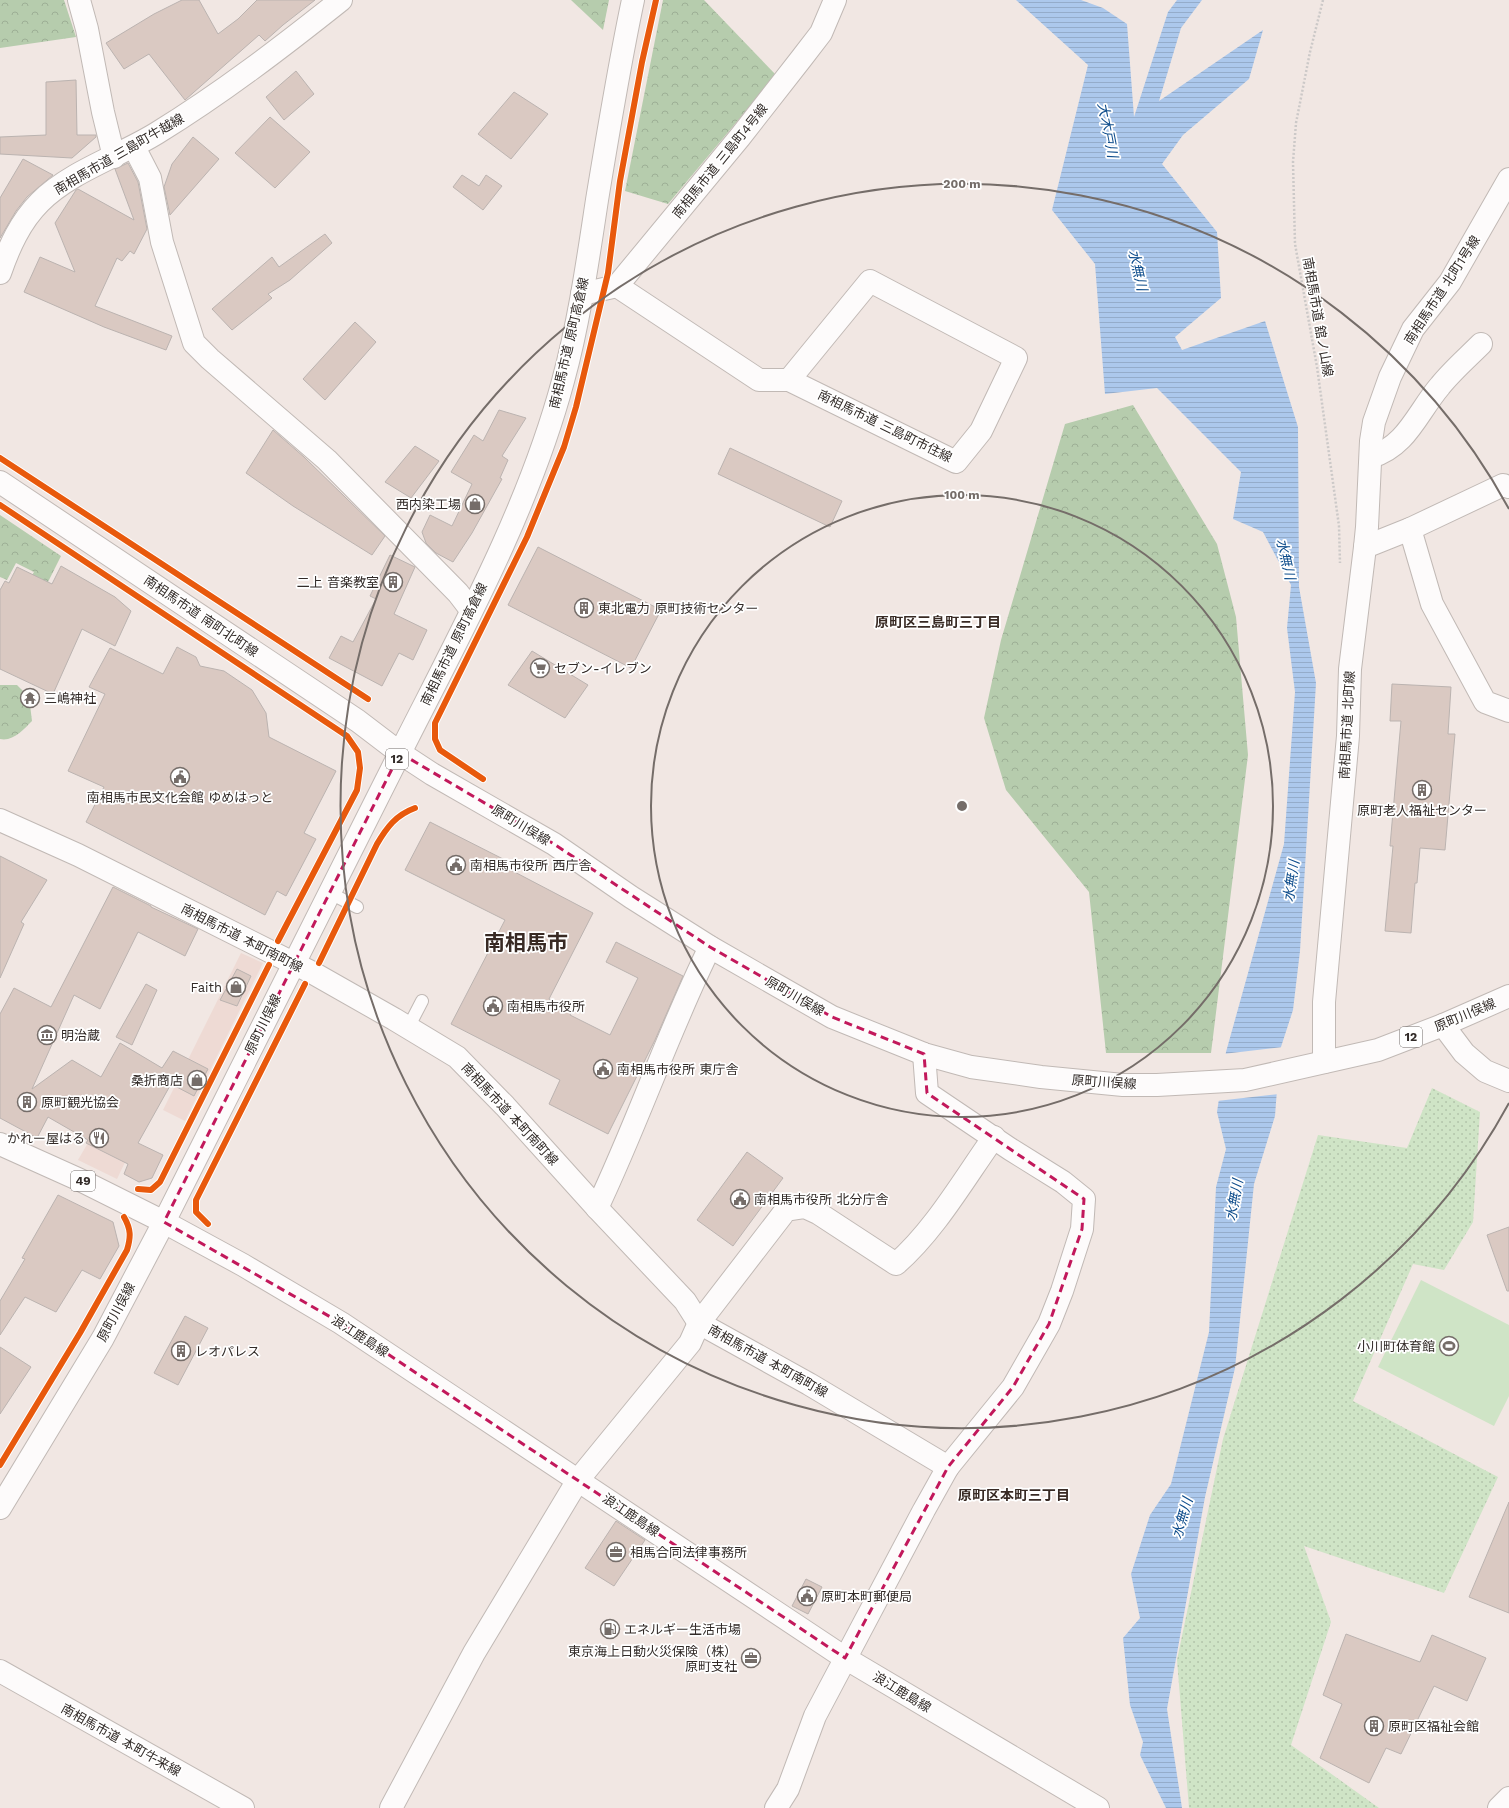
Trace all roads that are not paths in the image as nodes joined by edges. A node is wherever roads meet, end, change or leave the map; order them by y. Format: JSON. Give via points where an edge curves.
{"nodes":[{"id":1,"x":79,"y":0,"type":"edge"},
{"id":2,"x":341,"y":0,"type":"edge"},
{"id":3,"x":633,"y":0,"type":"edge"},
{"id":4,"x":835,"y":0,"type":"edge"},
{"id":5,"x":134,"y":147,"type":"junction"},
{"id":6,"x":114,"y":156,"type":"junction"},
{"id":7,"x":1509,"y":179,"type":"edge"},
{"id":8,"x":0,"y":273,"type":"edge"},
{"id":9,"x":617,"y":286,"type":"junction"},
{"id":10,"x":582,"y":294,"type":"junction"},
{"id":11,"x":1481,"y":344,"type":"dead end"},
{"id":12,"x":789,"y":380,"type":"junction"},
{"id":13,"x":1371,"y":457,"type":"junction"},
{"id":14,"x":0,"y":482,"type":"edge"},
{"id":15,"x":1509,"y":487,"type":"edge"},
{"id":16,"x":1410,"y":529,"type":"junction"},
{"id":17,"x":1364,"y":547,"type":"junction"},
{"id":18,"x":471,"y":610,"type":"junction"},
{"id":19,"x":1509,"y":711,"type":"edge"},
{"id":20,"x":400,"y":753,"type":"junction"},
{"id":21,"x":0,"y":820,"type":"edge"},
{"id":22,"x":330,"y":893,"type":"junction"},
{"id":23,"x":357,"y":907,"type":"dead end"},
{"id":24,"x":710,"y":947,"type":"junction"},
{"id":25,"x":293,"y":964,"type":"junction"},
{"id":26,"x":1509,"y":996,"type":"edge"},
{"id":27,"x":422,"y":1001,"type":"dead end"},
{"id":28,"x":1442,"y":1025,"type":"junction"},
{"id":29,"x":408,"y":1028,"type":"junction"},
{"id":30,"x":924,"y":1054,"type":"junction"},
{"id":31,"x":1317,"y":1064,"type":"junction"},
{"id":32,"x":1509,"y":1080,"type":"edge"},
{"id":33,"x":994,"y":1137,"type":"junction"},
{"id":34,"x":0,"y":1144,"type":"edge"},
{"id":35,"x":597,"y":1208,"type":"junction"},
{"id":36,"x":164,"y":1222,"type":"junction"},
{"id":37,"x":699,"y":1323,"type":"junction"},
{"id":38,"x":948,"y":1467,"type":"junction"},
{"id":39,"x":578,"y":1480,"type":"junction"},
{"id":40,"x":0,"y":1508,"type":"edge"},
{"id":41,"x":845,"y":1658,"type":"junction"},
{"id":42,"x":0,"y":1671,"type":"edge"},
{"id":43,"x":1509,"y":1798,"type":"edge"},
{"id":44,"x":243,"y":1808,"type":"edge"},
{"id":45,"x":391,"y":1808,"type":"edge"},
{"id":46,"x":776,"y":1808,"type":"edge"},
{"id":47,"x":1098,"y":1808,"type":"edge"},
{"id":48,"x":1499,"y":1808,"type":"edge"}],
"edges":[{"from":1,"to":6,"type":"street"},
{"from":2,"to":5,"type":"street","name":"南相馬市道 三島町牛越線","via":[[226,88]]},
{"from":3,"to":10,"type":"street","name":"南相馬市道 原町高倉線"},
{"from":4,"to":9,"type":"street","name":"南相馬市道 三島町4号線","via":[[821,33],[744,133]]},
{"from":5,"to":6,"type":"street","name":"南相馬市道 三島町牛越線"},
{"from":5,"to":18,"type":"street","via":[[150,178],[162,242],[194,343],[210,360],[327,460],[447,582]]},
{"from":6,"to":8,"type":"street","name":"南相馬市道 三島町牛越線","via":[[62,185],[41,201],[24,220]]},
{"from":7,"to":13,"type":"street","name":"南相馬市道 北町1号線","via":[[1450,282],[1413,329],[1390,377],[1374,422]]},
{"from":9,"to":10,"type":"street"},
{"from":9,"to":12,"type":"street","name":"南相馬市道 三島町市住線","via":[[759,380]]},
{"from":10,"to":18,"type":"street","name":"南相馬市道 原町高倉線","via":[[564,380],[543,447],[516,514]]},
{"from":11,"to":13,"type":"street","via":[[1440,385],[1401,440]]},
{"from":12,"to":12,"type":"street","name":"南相馬市道 三島町市住線","via":[[870,281],[1016,358],[982,431],[956,462]]},
{"from":13,"to":17,"type":"street","name":"南相馬市道 北町1号線"},
{"from":14,"to":20,"type":"street","name":"南相馬市道 南町北町線","via":[[362,723]]},
{"from":15,"to":16,"type":"street","via":[[1503,484]]},
{"from":16,"to":17,"type":"street"},
{"from":16,"to":19,"type":"street","via":[[1432,604],[1445,629],[1485,702]]},
{"from":17,"to":31,"type":"street","name":"南相馬市道 北町線","via":[[1350,669],[1348,736]]},
{"from":18,"to":20,"type":"street","name":"南相馬市道 原町高倉線"},
{"from":20,"to":22,"type":"street","name":"原町川俣線","number":"12"},
{"from":20,"to":24,"type":"street","name":"原町川俣線","number":"12","via":[[554,844]]},
{"from":21,"to":25,"type":"street","name":"南相馬市道 本町南町線","via":[[78,855]]},
{"from":22,"to":23,"type":"lane"},
{"from":22,"to":25,"type":"street","name":"原町川俣線","number":"12"},
{"from":24,"to":30,"type":"street","name":"原町川俣線","number":"12","via":[[832,1018]]},
{"from":24,"to":35,"type":"street"},
{"from":25,"to":29,"type":"street","name":"南相馬市道 本町南町線"},
{"from":25,"to":36,"type":"street","name":"原町川俣線","number":"12"},
{"from":26,"to":28,"type":"street","name":"原町川俣線","number":"12"},
{"from":27,"to":29,"type":"lane"},
{"from":28,"to":31,"type":"street","name":"原町川俣線","number":"12","via":[[1378,1050]]},
{"from":28,"to":32,"type":"street","via":[[1464,1053],[1485,1071]]},
{"from":29,"to":35,"type":"street","name":"南相馬市道 本町南町線","via":[[457,1057]]},
{"from":30,"to":31,"type":"street","name":"原町川俣線","number":"12","via":[[971,1067],[1122,1085],[1245,1080]]},
{"from":30,"to":33,"type":"street","via":[[927,1093]]},
{"from":33,"to":37,"type":"street","via":[[939,1215],[914,1247],[896,1264],[805,1207],[786,1210]]},
{"from":33,"to":38,"type":"street","via":[[1064,1182],[1084,1199],[1082,1229],[1049,1324],[1013,1387]]},
{"from":34,"to":36,"type":"street","number":"49"},
{"from":35,"to":37,"type":"street","name":"南相馬市道 本町南町線","via":[[685,1301]]},
{"from":36,"to":39,"type":"street","name":"浪江鹿島線","via":[[341,1323]]},
{"from":36,"to":40,"type":"street","name":"原町川俣線","number":"12","via":[[103,1338]]},
{"from":37,"to":38,"type":"street","name":"南相馬市道 本町南町線","via":[[809,1384]]},
{"from":37,"to":39,"type":"street","via":[[690,1343]]},
{"from":38,"to":41,"type":"street"},
{"from":39,"to":41,"type":"street","name":"浪江鹿島線"},
{"from":39,"to":45,"type":"street","via":[[474,1653]]},
{"from":41,"to":46,"type":"street","via":[[815,1716],[788,1789]]},
{"from":41,"to":47,"type":"street","name":"浪江鹿島線"},
{"from":42,"to":44,"type":"street","name":"南相馬市道 本町牛来線"},
{"from":43,"to":48,"type":"street"}]}
